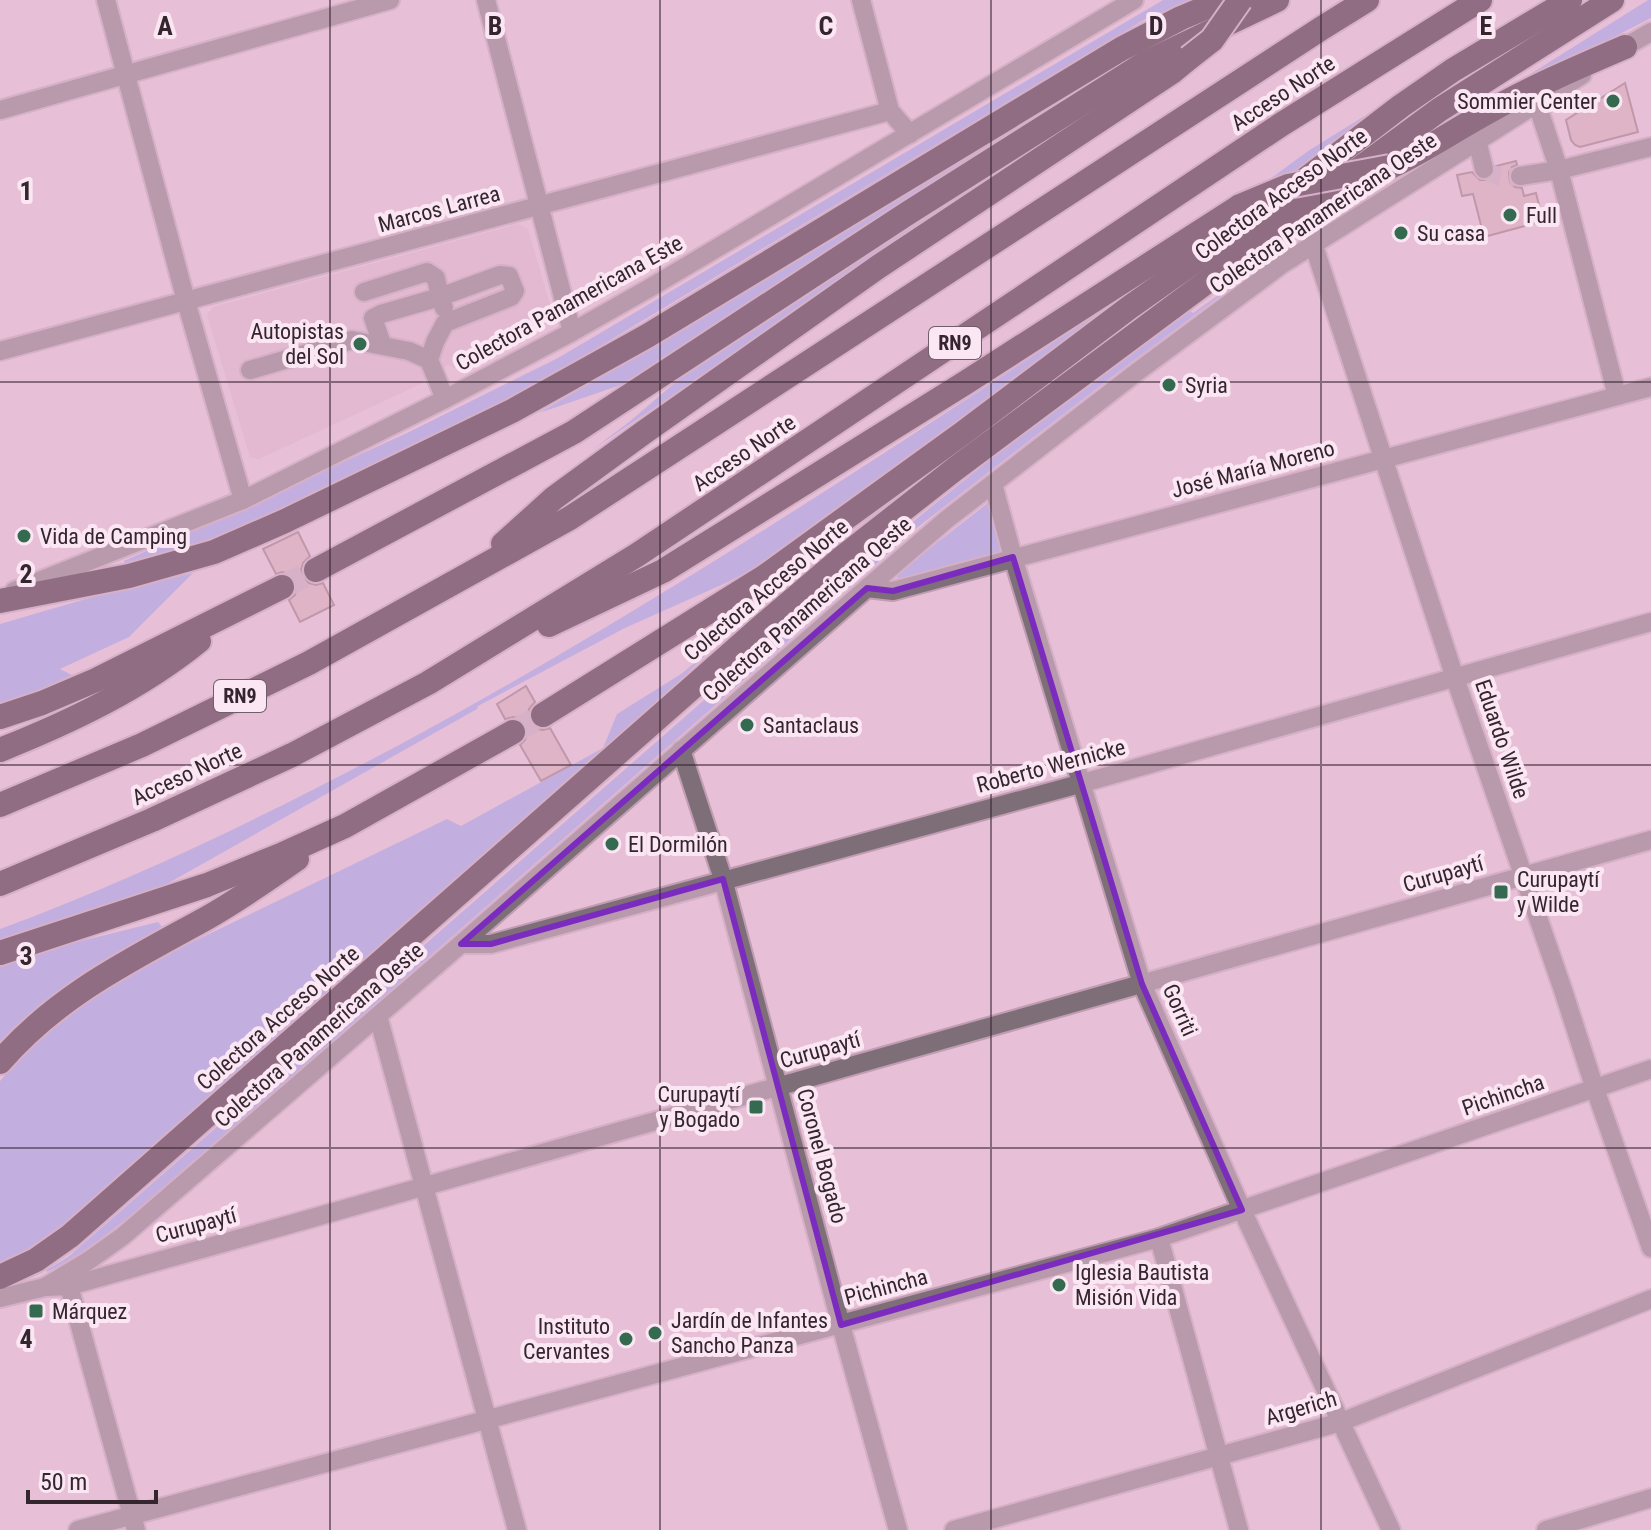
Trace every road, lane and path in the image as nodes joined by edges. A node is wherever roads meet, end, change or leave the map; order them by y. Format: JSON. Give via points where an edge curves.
{"nodes":[{"id":1,"x":106,"y":0,"type":"edge"},
{"id":2,"x":390,"y":0,"type":"edge"},
{"id":3,"x":486,"y":0,"type":"edge"},
{"id":4,"x":861,"y":0,"type":"edge"},
{"id":5,"x":1134,"y":0,"type":"edge"},
{"id":6,"x":1224,"y":0,"type":"edge"},
{"id":7,"x":1240,"y":0,"type":"edge"},
{"id":8,"x":1277,"y":0,"type":"edge"},
{"id":9,"x":1367,"y":0,"type":"edge"},
{"id":10,"x":1480,"y":0,"type":"edge"},
{"id":11,"x":1570,"y":0,"type":"edge"},
{"id":12,"x":1612,"y":0,"type":"edge"},
{"id":13,"x":1651,"y":32,"type":"edge"},
{"id":14,"x":1625,"y":47,"type":"junction"},
{"id":15,"x":127,"y":75,"type":"junction"},
{"id":16,"x":1537,"y":104,"type":"junction"},
{"id":17,"x":0,"y":110,"type":"edge"},
{"id":18,"x":890,"y":111,"type":"junction"},
{"id":19,"x":910,"y":134,"type":"junction"},
{"id":20,"x":1477,"y":140,"type":"junction"},
{"id":21,"x":1651,"y":147,"type":"edge"},
{"id":22,"x":1484,"y":169,"type":"dead end"},
{"id":23,"x":1559,"y":170,"type":"junction"},
{"id":24,"x":1520,"y":176,"type":"tunnel mouth"},
{"id":25,"x":538,"y":207,"type":"junction"},
{"id":26,"x":1313,"y":243,"type":"junction"},
{"id":27,"x":359,"y":273,"type":"dead end"},
{"id":28,"x":364,"y":292,"type":"junction"},
{"id":29,"x":440,"y":297,"type":"junction"},
{"id":30,"x":186,"y":301,"type":"junction"},
{"id":31,"x":373,"y":318,"type":"junction"},
{"id":32,"x":445,"y":323,"type":"junction"},
{"id":33,"x":572,"y":332,"type":"junction"},
{"id":34,"x":382,"y":344,"type":"junction"},
{"id":35,"x":0,"y":351,"type":"edge"},
{"id":36,"x":429,"y":360,"type":"junction"},
{"id":37,"x":250,"y":370,"type":"dead end"},
{"id":38,"x":1651,"y":387,"type":"edge"},
{"id":39,"x":1617,"y":396,"type":"junction"},
{"id":40,"x":445,"y":399,"type":"junction"},
{"id":41,"x":1385,"y":458,"type":"junction"},
{"id":42,"x":993,"y":484,"type":"junction"},
{"id":43,"x":243,"y":500,"type":"junction"},
{"id":44,"x":1013,"y":557,"type":"junction"},
{"id":45,"x":316,"y":570,"type":"tunnel mouth"},
{"id":46,"x":472,"y":572,"type":"junction"},
{"id":47,"x":282,"y":587,"type":"tunnel mouth"},
{"id":48,"x":867,"y":588,"type":"junction"},
{"id":49,"x":0,"y":599,"type":"edge"},
{"id":50,"x":235,"y":612,"type":"junction"},
{"id":51,"x":1651,"y":622,"type":"edge"},
{"id":52,"x":1455,"y":678,"type":"junction"},
{"id":53,"x":428,"y":683,"type":"junction"},
{"id":54,"x":543,"y":715,"type":"tunnel mouth"},
{"id":55,"x":0,"y":717,"type":"edge"},
{"id":56,"x":513,"y":732,"type":"tunnel mouth"},
{"id":57,"x":0,"y":750,"type":"edge"},
{"id":58,"x":681,"y":750,"type":"junction"},
{"id":59,"x":1083,"y":783,"type":"junction"},
{"id":60,"x":0,"y":805,"type":"edge"},
{"id":61,"x":345,"y":826,"type":"junction"},
{"id":62,"x":1651,"y":840,"type":"edge"},
{"id":63,"x":1524,"y":876,"type":"junction"},
{"id":64,"x":723,"y":879,"type":"junction"},
{"id":65,"x":0,"y":884,"type":"edge"},
{"id":66,"x":461,"y":944,"type":"junction"},
{"id":67,"x":0,"y":953,"type":"edge"},
{"id":68,"x":1142,"y":984,"type":"junction"},
{"id":69,"x":378,"y":1016,"type":"junction"},
{"id":70,"x":0,"y":1062,"type":"edge"},
{"id":71,"x":1651,"y":1069,"type":"edge"},
{"id":72,"x":779,"y":1087,"type":"junction"},
{"id":73,"x":1595,"y":1089,"type":"junction"},
{"id":74,"x":425,"y":1187,"type":"junction"},
{"id":75,"x":1242,"y":1210,"type":"junction"},
{"id":76,"x":1159,"y":1238,"type":"junction"},
{"id":77,"x":1651,"y":1248,"type":"edge"},
{"id":78,"x":0,"y":1277,"type":"edge"},
{"id":79,"x":69,"y":1286,"type":"junction"},
{"id":80,"x":45,"y":1287,"type":"junction"},
{"id":81,"x":0,"y":1298,"type":"edge"},
{"id":82,"x":1651,"y":1299,"type":"edge"},
{"id":83,"x":841,"y":1325,"type":"junction"},
{"id":84,"x":488,"y":1418,"type":"junction"},
{"id":85,"x":1341,"y":1422,"type":"junction"},
{"id":86,"x":1219,"y":1457,"type":"junction"},
{"id":87,"x":1651,"y":1498,"type":"edge"},
{"id":88,"x":134,"y":1523,"type":"edge"},
{"id":89,"x":78,"y":1530,"type":"edge"},
{"id":90,"x":517,"y":1530,"type":"edge"},
{"id":91,"x":898,"y":1530,"type":"edge"},
{"id":92,"x":954,"y":1530,"type":"edge"},
{"id":93,"x":1239,"y":1530,"type":"edge"},
{"id":94,"x":1391,"y":1530,"type":"edge"},
{"id":95,"x":1546,"y":1530,"type":"edge"}],
"edges":[{"from":1,"to":15,"type":"street"},
{"from":2,"to":15,"type":"street"},
{"from":3,"to":25,"type":"street"},
{"from":4,"to":18,"type":"street"},
{"from":5,"to":19,"type":"street","name":"Colectora Panamericana Este"},
{"from":6,"to":49,"type":"highway","via":[[1121,49],[647,336],[512,411],[214,552],[129,576]]},
{"from":7,"to":46,"type":"highway","bridge":true,"via":[[1212,40],[1172,72],[878,267],[643,433],[554,498]]},
{"from":8,"to":45,"type":"highway","via":[[1147,62],[574,432]]},
{"from":9,"to":46,"type":"highway","name":"Acceso Norte","number":"RN9","via":[[570,518]]},
{"from":10,"to":53,"type":"highway","name":"Acceso Norte","number":"RN9","via":[[1282,124],[637,555]]},
{"from":11,"to":54,"type":"highway","via":[[1401,106],[764,577]]},
{"from":12,"to":78,"type":"highway","name":"Colectora Acceso Norte","via":[[1427,119],[843,557],[70,1236]]},
{"from":13,"to":14,"type":"street","name":"Colectora Panamericana Oeste"},
{"from":14,"to":16,"type":"street","name":"Colectora Panamericana Oeste"},
{"from":14,"to":53,"type":"highway","bridge":true,"via":[[1548,80],[1407,160],[1288,186],[1240,206],[663,571]]},
{"from":15,"to":17,"type":"street"},
{"from":15,"to":30,"type":"street"},
{"from":16,"to":20,"type":"street","name":"Colectora Panamericana Oeste"},
{"from":16,"to":23,"type":"street"},
{"from":18,"to":19,"type":"street"},
{"from":18,"to":25,"type":"street","name":"Marcos Larrea"},
{"from":19,"to":33,"type":"street","name":"Colectora Panamericana Este"},
{"from":20,"to":22,"type":"street"},
{"from":20,"to":26,"type":"street","name":"Colectora Panamericana Oeste"},
{"from":21,"to":23,"type":"street"},
{"from":23,"to":24,"type":"street"},
{"from":23,"to":39,"type":"street"},
{"from":25,"to":30,"type":"street","name":"Marcos Larrea"},
{"from":25,"to":33,"type":"street"},
{"from":26,"to":41,"type":"street","name":"Eduardo Wilde"},
{"from":26,"to":42,"type":"street","name":"Colectora Panamericana Oeste"},
{"from":27,"to":28,"type":"street"},
{"from":28,"to":29,"type":"street","via":[[427,272],[436,278]]},
{"from":28,"to":31,"type":"street"},
{"from":29,"to":31,"type":"street"},
{"from":29,"to":32,"type":"street"},
{"from":29,"to":32,"type":"street","via":[[504,275],[515,291]]},
{"from":30,"to":35,"type":"street","name":"Marcos Larrea"},
{"from":30,"to":43,"type":"street"},
{"from":31,"to":34,"type":"street"},
{"from":32,"to":36,"type":"street"},
{"from":33,"to":40,"type":"street","name":"Colectora Panamericana Este"},
{"from":34,"to":36,"type":"street"},
{"from":34,"to":37,"type":"street","via":[[352,340]]},
{"from":36,"to":40,"type":"street"},
{"from":38,"to":39,"type":"street","name":"José María Moreno"},
{"from":39,"to":41,"type":"street","name":"José María Moreno"},
{"from":40,"to":43,"type":"street","name":"Colectora Panamericana Este"},
{"from":41,"to":44,"type":"street","name":"José María Moreno"},
{"from":41,"to":52,"type":"street","name":"Eduardo Wilde"},
{"from":42,"to":44,"type":"street","name":"Gorriti"},
{"from":42,"to":48,"type":"street","name":"Colectora Panamericana Oeste"},
{"from":43,"to":49,"type":"street","name":"Colectora Panamericana Este"},
{"from":44,"to":48,"type":"street","name":"José María Moreno","via":[[893,591]]},
{"from":44,"to":59,"type":"street","name":"Gorriti"},
{"from":46,"to":60,"type":"highway","name":"Acceso Norte","number":"RN9","via":[[309,663],[142,745]]},
{"from":47,"to":50,"type":"highway"},
{"from":48,"to":58,"type":"street","name":"Colectora Panamericana Oeste"},
{"from":50,"to":55,"type":"highway","via":[[71,691]]},
{"from":50,"to":57,"type":"highway","via":[[145,680]]},
{"from":51,"to":52,"type":"street","name":"Roberto Wernicke"},
{"from":52,"to":59,"type":"street","name":"Roberto Wernicke"},
{"from":52,"to":63,"type":"street","name":"Eduardo Wilde"},
{"from":53,"to":65,"type":"highway","name":"Acceso Norte","number":"RN9","via":[[264,768]]},
{"from":56,"to":61,"type":"highway"},
{"from":58,"to":64,"type":"street","name":"Coronel Bogado"},
{"from":58,"to":66,"type":"street","name":"Colectora Panamericana Oeste"},
{"from":59,"to":64,"type":"street","name":"Roberto Wernicke"},
{"from":59,"to":68,"type":"street","name":"Gorriti"},
{"from":61,"to":67,"type":"highway","via":[[207,885]]},
{"from":61,"to":70,"type":"highway","via":[[243,896],[82,989],[36,1024]]},
{"from":62,"to":63,"type":"street","name":"Curupaytí"},
{"from":63,"to":68,"type":"street","name":"Curupaytí"},
{"from":63,"to":73,"type":"street","name":"Eduardo Wilde"},
{"from":64,"to":66,"type":"street","name":"Roberto Wernicke","via":[[491,944]]},
{"from":64,"to":72,"type":"street","name":"Coronel Bogado"},
{"from":66,"to":69,"type":"street","name":"Colectora Panamericana Oeste"},
{"from":68,"to":72,"type":"street","name":"Curupaytí"},
{"from":68,"to":75,"type":"street","name":"Gorriti"},
{"from":69,"to":74,"type":"street"},
{"from":69,"to":80,"type":"street","name":"Colectora Panamericana Oeste","via":[[123,1236]]},
{"from":71,"to":73,"type":"street","name":"Pichincha"},
{"from":72,"to":74,"type":"street","name":"Curupaytí"},
{"from":72,"to":83,"type":"street","name":"Coronel Bogado"},
{"from":73,"to":75,"type":"street","name":"Pichincha"},
{"from":73,"to":77,"type":"street","name":"Eduardo Wilde"},
{"from":74,"to":79,"type":"street","name":"Curupaytí"},
{"from":74,"to":84,"type":"street"},
{"from":75,"to":76,"type":"street","name":"Pichincha"},
{"from":75,"to":85,"type":"street","name":"Gorriti"},
{"from":76,"to":83,"type":"street","name":"Pichincha"},
{"from":76,"to":86,"type":"street"},
{"from":79,"to":80,"type":"street","name":"Curupaytí"},
{"from":79,"to":88,"type":"street"},
{"from":80,"to":81,"type":"street","name":"Curupaytí"},
{"from":82,"to":85,"type":"street","name":"Argerich"},
{"from":83,"to":84,"type":"street","name":"Pichincha"},
{"from":83,"to":91,"type":"street","name":"Coronel Bogado"},
{"from":84,"to":88,"type":"street","name":"Pichincha"},
{"from":84,"to":90,"type":"street"},
{"from":85,"to":86,"type":"street","name":"Argerich"},
{"from":85,"to":94,"type":"street","name":"Gorriti"},
{"from":86,"to":92,"type":"street","name":"Argerich"},
{"from":86,"to":93,"type":"street"},
{"from":87,"to":95,"type":"street"},
{"from":88,"to":89,"type":"street","name":"Pichincha"}]}
